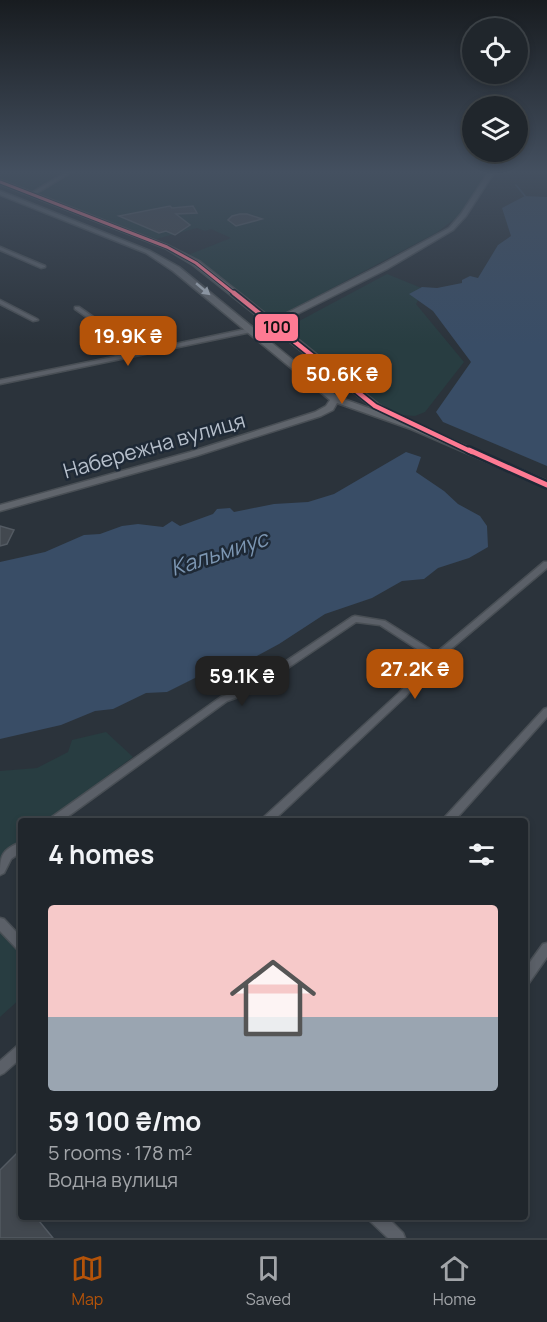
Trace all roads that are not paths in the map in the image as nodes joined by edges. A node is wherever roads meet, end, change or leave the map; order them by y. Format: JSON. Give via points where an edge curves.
{"nodes":[{"id":1,"x":90,"y":229,"type":"edge"},
{"id":2,"x":118,"y":229,"type":"edge"},
{"id":3,"x":450,"y":229,"type":"edge"},
{"id":4,"x":459,"y":229,"type":"edge"},
{"id":5,"x":0,"y":248,"type":"edge"},
{"id":6,"x":195,"y":263,"type":"junction"},
{"id":7,"x":43,"y":267,"type":"dead end"},
{"id":8,"x":176,"y":268,"type":"junction"},
{"id":9,"x":387,"y":268,"type":"junction"},
{"id":10,"x":339,"y":293,"type":"junction"},
{"id":11,"x":0,"y":302,"type":"edge"},
{"id":12,"x":77,"y":308,"type":"dead end"},
{"id":13,"x":266,"y":317,"type":"junction"},
{"id":14,"x":35,"y":320,"type":"dead end"},
{"id":15,"x":251,"y":330,"type":"junction"},
{"id":16,"x":283,"y":331,"type":"junction"},
{"id":17,"x":126,"y":356,"type":"junction"},
{"id":18,"x":0,"y":382,"type":"edge"},
{"id":19,"x":350,"y":386,"type":"junction"},
{"id":20,"x":325,"y":391,"type":"junction"},
{"id":21,"x":335,"y":399,"type":"junction"},
{"id":22,"x":366,"y":399,"type":"junction"},
{"id":23,"x":352,"y":405,"type":"junction"},
{"id":24,"x":336,"y":410,"type":"junction"},
{"id":25,"x":368,"y":412,"type":"junction"},
{"id":26,"x":318,"y":414,"type":"junction"},
{"id":27,"x":412,"y":426,"type":"junction"},
{"id":28,"x":547,"y":485,"type":"edge"},
{"id":29,"x":0,"y":508,"type":"edge"},
{"id":30,"x":547,"y":564,"type":"edge"},
{"id":31,"x":436,"y":657,"type":"junction"},
{"id":32,"x":547,"y":711,"type":"edge"},
{"id":33,"x":59,"y":818,"type":"edge"},
{"id":34,"x":270,"y":818,"type":"edge"},
{"id":35,"x":450,"y":818,"type":"edge"},
{"id":36,"x":18,"y":848,"type":"edge"},
{"id":37,"x":0,"y":870,"type":"edge"},
{"id":38,"x":0,"y":923,"type":"edge"},
{"id":39,"x":18,"y":942,"type":"edge"},
{"id":40,"x":547,"y":948,"type":"edge"},
{"id":41,"x":528,"y":975,"type":"edge"},
{"id":42,"x":18,"y":1053,"type":"edge"},
{"id":43,"x":0,"y":1069,"type":"edge"},
{"id":44,"x":379,"y":1220,"type":"edge"},
{"id":45,"x":398,"y":1238,"type":"edge"}],
"edges":[{"from":1,"to":8,"type":"main road"},
{"from":2,"to":6,"type":"main road"},
{"from":3,"to":9,"type":"main road"},
{"from":4,"to":9,"type":"main road"},
{"from":5,"to":7,"type":"street"},
{"from":6,"to":8,"type":"main road"},
{"from":6,"to":13,"type":"main road"},
{"from":8,"to":15,"type":"main road","one_way":true},
{"from":9,"to":10,"type":"main road"},
{"from":10,"to":13,"type":"main road","via":[[282,318]]},
{"from":10,"to":16,"type":"main road","via":[[288,321]]},
{"from":11,"to":14,"type":"street"},
{"from":12,"to":17,"type":"street","via":[[107,329]]},
{"from":13,"to":16,"type":"main road"},
{"from":15,"to":17,"type":"street"},
{"from":15,"to":20,"type":"main road"},
{"from":16,"to":19,"type":"main road"},
{"from":17,"to":18,"type":"street"},
{"from":19,"to":20,"type":"main road","via":[[341,391]]},
{"from":19,"to":22,"type":"main road"},
{"from":20,"to":21,"type":"main road"},
{"from":21,"to":23,"type":"main road"},
{"from":21,"to":26,"type":"main road","via":[[330,408]]},
{"from":22,"to":23,"type":"main road"},
{"from":22,"to":27,"type":"main road"},
{"from":23,"to":24,"type":"main road"},
{"from":23,"to":25,"type":"main road"},
{"from":24,"to":25,"type":"main road"},
{"from":24,"to":26,"type":"main road","name":"Набережна вулиця"},
{"from":25,"to":27,"type":"main road"},
{"from":26,"to":29,"type":"main road","name":"Набережна вулиця"},
{"from":27,"to":28,"type":"main road"},
{"from":30,"to":31,"type":"street"},
{"from":31,"to":33,"type":"street","via":[[382,623],[355,619],[249,690],[224,699]]},
{"from":31,"to":34,"type":"street","via":[[402,695]]},
{"from":32,"to":35,"type":"street"},
{"from":36,"to":37,"type":"street"},
{"from":38,"to":39,"type":"street"},
{"from":40,"to":41,"type":"street"},
{"from":42,"to":43,"type":"street"},
{"from":44,"to":45,"type":"street"}]}
